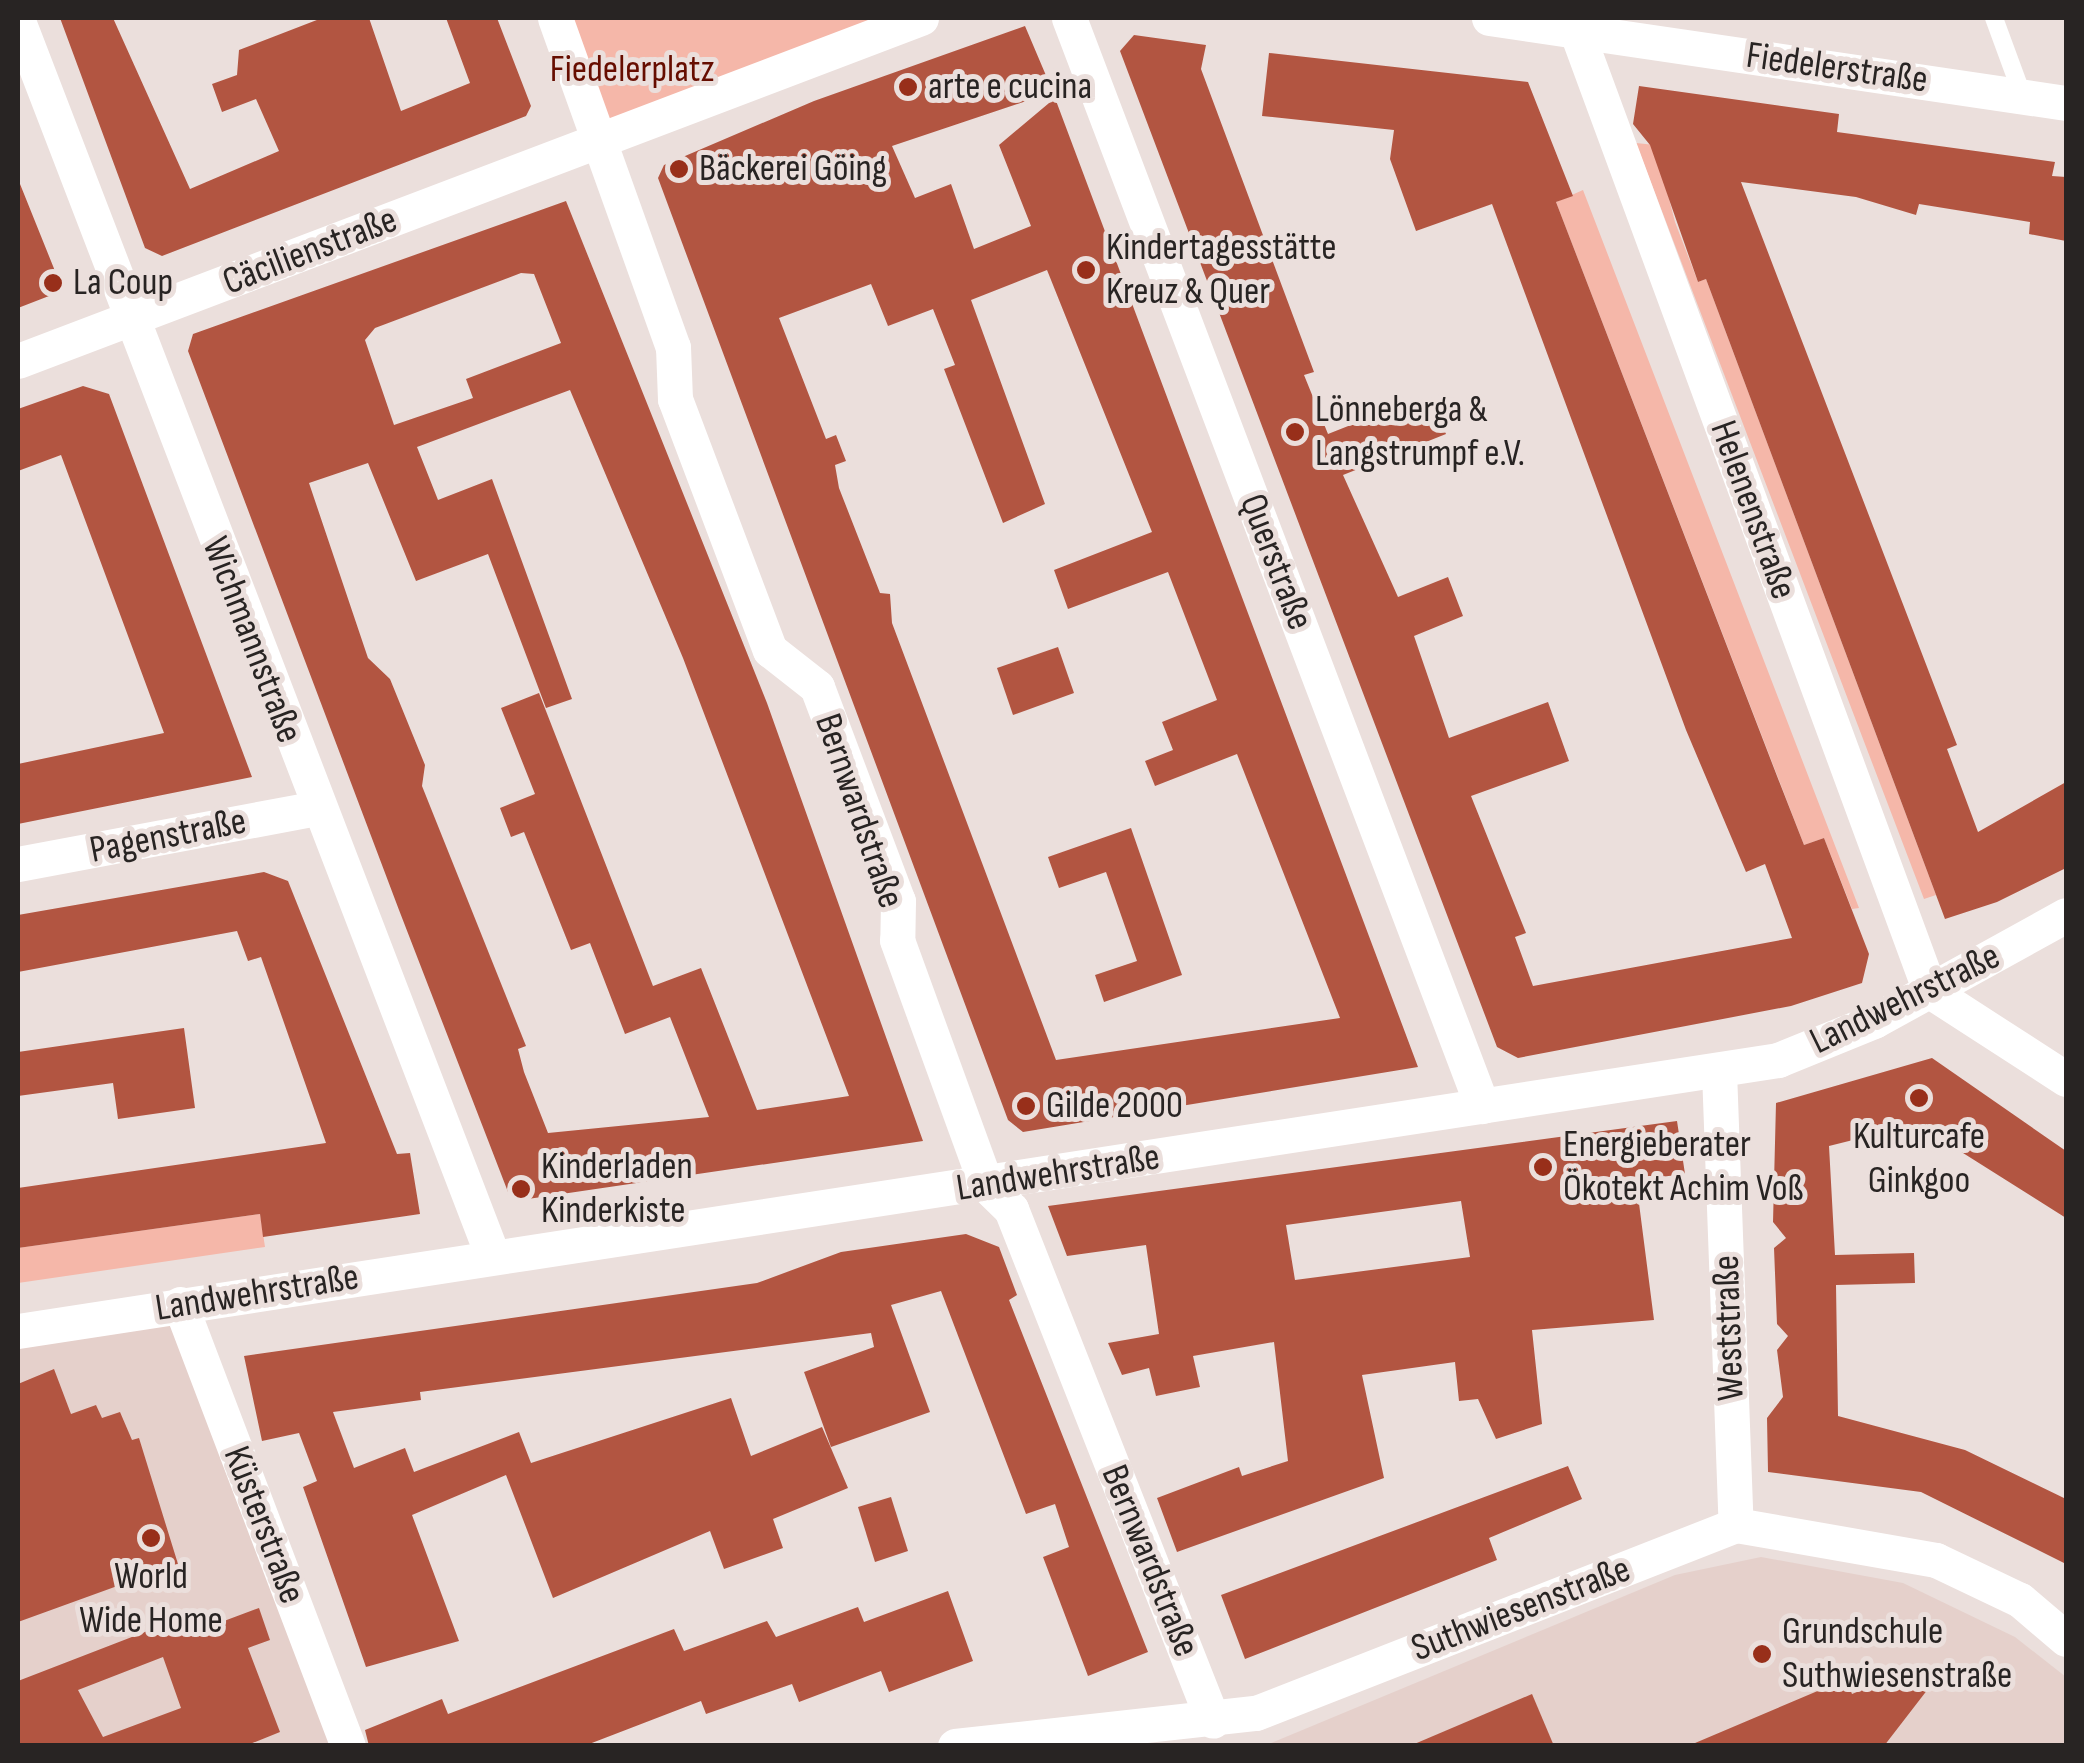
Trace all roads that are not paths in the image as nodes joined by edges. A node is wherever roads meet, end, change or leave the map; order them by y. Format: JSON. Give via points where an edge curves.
{"nodes":[{"id":1,"x":555,"y":18,"type":"edge"},
{"id":2,"x":921,"y":18,"type":"edge"},
{"id":3,"x":1070,"y":18,"type":"edge"},
{"id":4,"x":1489,"y":18,"type":"edge"},
{"id":5,"x":1994,"y":18,"type":"edge"},
{"id":6,"x":18,"y":21,"type":"edge"},
{"id":7,"x":1576,"y":30,"type":"junction"},
{"id":8,"x":2022,"y":94,"type":"junction"},
{"id":9,"x":2066,"y":103,"type":"edge"},
{"id":10,"x":601,"y":140,"type":"junction"},
{"id":11,"x":126,"y":321,"type":"junction"},
{"id":12,"x":18,"y":360,"type":"edge"},
{"id":13,"x":318,"y":808,"type":"junction"},
{"id":14,"x":18,"y":864,"type":"edge"},
{"id":15,"x":2066,"y":915,"type":"edge"},
{"id":16,"x":1930,"y":991,"type":"junction"},
{"id":17,"x":1719,"y":1071,"type":"junction"},
{"id":18,"x":2066,"y":1078,"type":"edge"},
{"id":19,"x":1482,"y":1106,"type":"junction"},
{"id":20,"x":986,"y":1185,"type":"junction"},
{"id":21,"x":492,"y":1256,"type":"junction"},
{"id":22,"x":180,"y":1304,"type":"junction"},
{"id":23,"x":18,"y":1330,"type":"edge"},
{"id":24,"x":1736,"y":1525,"type":"junction"},
{"id":25,"x":2066,"y":1639,"type":"edge"},
{"id":26,"x":1213,"y":1721,"type":"junction"},
{"id":27,"x":348,"y":1746,"type":"edge"},
{"id":28,"x":955,"y":1746,"type":"edge"}],
"edges":[{"from":1,"to":10,"type":"street","name":"Bernwardstraße"},
{"from":2,"to":10,"type":"street"},
{"from":3,"to":19,"type":"street","name":"Querstraße"},
{"from":4,"to":7,"type":"street","name":"Fiedelerstraße"},
{"from":5,"to":8,"type":"lane"},
{"from":6,"to":11,"type":"street","name":"Wichmannstraße"},
{"from":7,"to":8,"type":"street","name":"Fiedelerstraße"},
{"from":7,"to":16,"type":"street","name":"Helenenstraße"},
{"from":8,"to":9,"type":"street","name":"Fiedelerstraße"},
{"from":10,"to":11,"type":"street","name":"Cäcilienstraße"},
{"from":10,"to":20,"type":"street","name":"Bernwardstraße","via":[[674,347],[675,399],[770,650],[817,688],[898,901],[897,940]]},
{"from":11,"to":12,"type":"street","name":"Cäcilienstraße"},
{"from":11,"to":13,"type":"street","name":"Wichmannstraße"},
{"from":13,"to":14,"type":"street","name":"Pagenstraße"},
{"from":13,"to":21,"type":"street","name":"Wichmannstraße"},
{"from":15,"to":16,"type":"street","name":"Landwehrstraße"},
{"from":16,"to":17,"type":"street","name":"Landwehrstraße","via":[[1778,1060]]},
{"from":16,"to":18,"type":"street"},
{"from":17,"to":19,"type":"street","name":"Landwehrstraße"},
{"from":17,"to":24,"type":"street","name":"Weststraße"},
{"from":19,"to":20,"type":"street","name":"Landwehrstraße"},
{"from":20,"to":21,"type":"street","name":"Landwehrstraße"},
{"from":20,"to":26,"type":"street","name":"Bernwardstraße","via":[[1011,1210]]},
{"from":21,"to":22,"type":"street","name":"Landwehrstraße"},
{"from":22,"to":23,"type":"street","name":"Landwehrstraße"},
{"from":22,"to":27,"type":"street","name":"Küsterstraße"},
{"from":24,"to":25,"type":"street","via":[[1936,1560],[2020,1600]]},
{"from":24,"to":26,"type":"street","name":"Suthwiesenstraße","via":[[1256,1713]]},
{"from":26,"to":28,"type":"street","name":"Suthwiesenstraße"}]}
